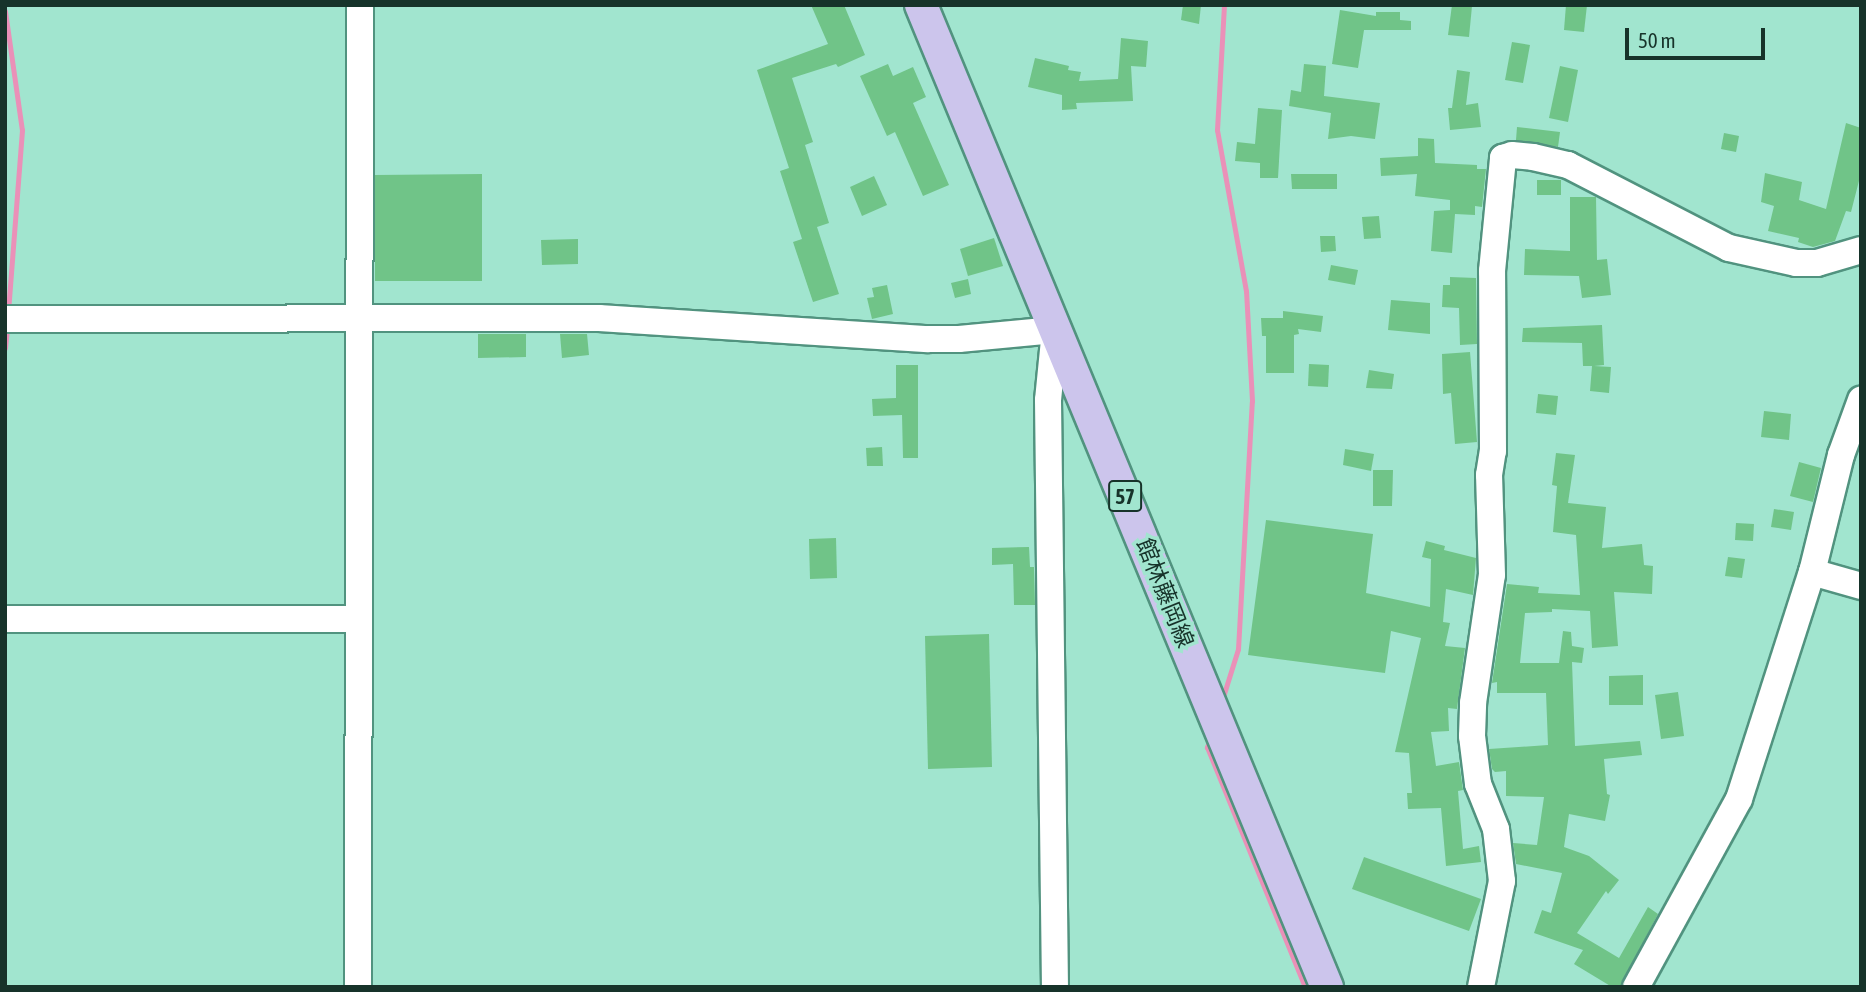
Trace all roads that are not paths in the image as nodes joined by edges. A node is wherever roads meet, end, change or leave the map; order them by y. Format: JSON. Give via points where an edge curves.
{"nodes":[{"id":1,"x":360,"y":5,"type":"edge"},
{"id":2,"x":921,"y":5,"type":"edge"},
{"id":3,"x":1861,"y":250,"type":"edge"},
{"id":4,"x":5,"y":319,"type":"edge"},
{"id":5,"x":358,"y":319,"type":"junction"},
{"id":6,"x":1055,"y":330,"type":"junction"},
{"id":7,"x":1861,"y":400,"type":"edge"},
{"id":8,"x":1812,"y":572,"type":"junction"},
{"id":9,"x":1861,"y":586,"type":"edge"},
{"id":10,"x":5,"y":619,"type":"edge"},
{"id":11,"x":358,"y":619,"type":"junction"},
{"id":12,"x":358,"y":987,"type":"edge"},
{"id":13,"x":1055,"y":987,"type":"edge"},
{"id":14,"x":1327,"y":987,"type":"edge"},
{"id":15,"x":1481,"y":987,"type":"edge"},
{"id":16,"x":1636,"y":987,"type":"edge"}],
"edges":[{"from":1,"to":5,"type":"street"},
{"from":2,"to":6,"type":"main road","name":"館林藤岡線","number":"57"},
{"from":3,"to":15,"type":"street","via":[[1817,263],[1796,263],[1729,248],[1568,165],[1533,157],[1503,158],[1492,271],[1492,575],[1472,736],[1478,784],[1496,829],[1502,881]]},
{"from":4,"to":5,"type":"street"},
{"from":5,"to":6,"type":"street","via":[[599,318],[928,339]]},
{"from":5,"to":11,"type":"street"},
{"from":6,"to":13,"type":"street","via":[[1048,401]]},
{"from":6,"to":14,"type":"main road","name":"館林藤岡線","number":"57"},
{"from":7,"to":8,"type":"street","via":[[1840,454]]},
{"from":8,"to":9,"type":"street"},
{"from":8,"to":16,"type":"street","via":[[1736,806]]},
{"from":10,"to":11,"type":"street"},
{"from":11,"to":12,"type":"street"}]}
